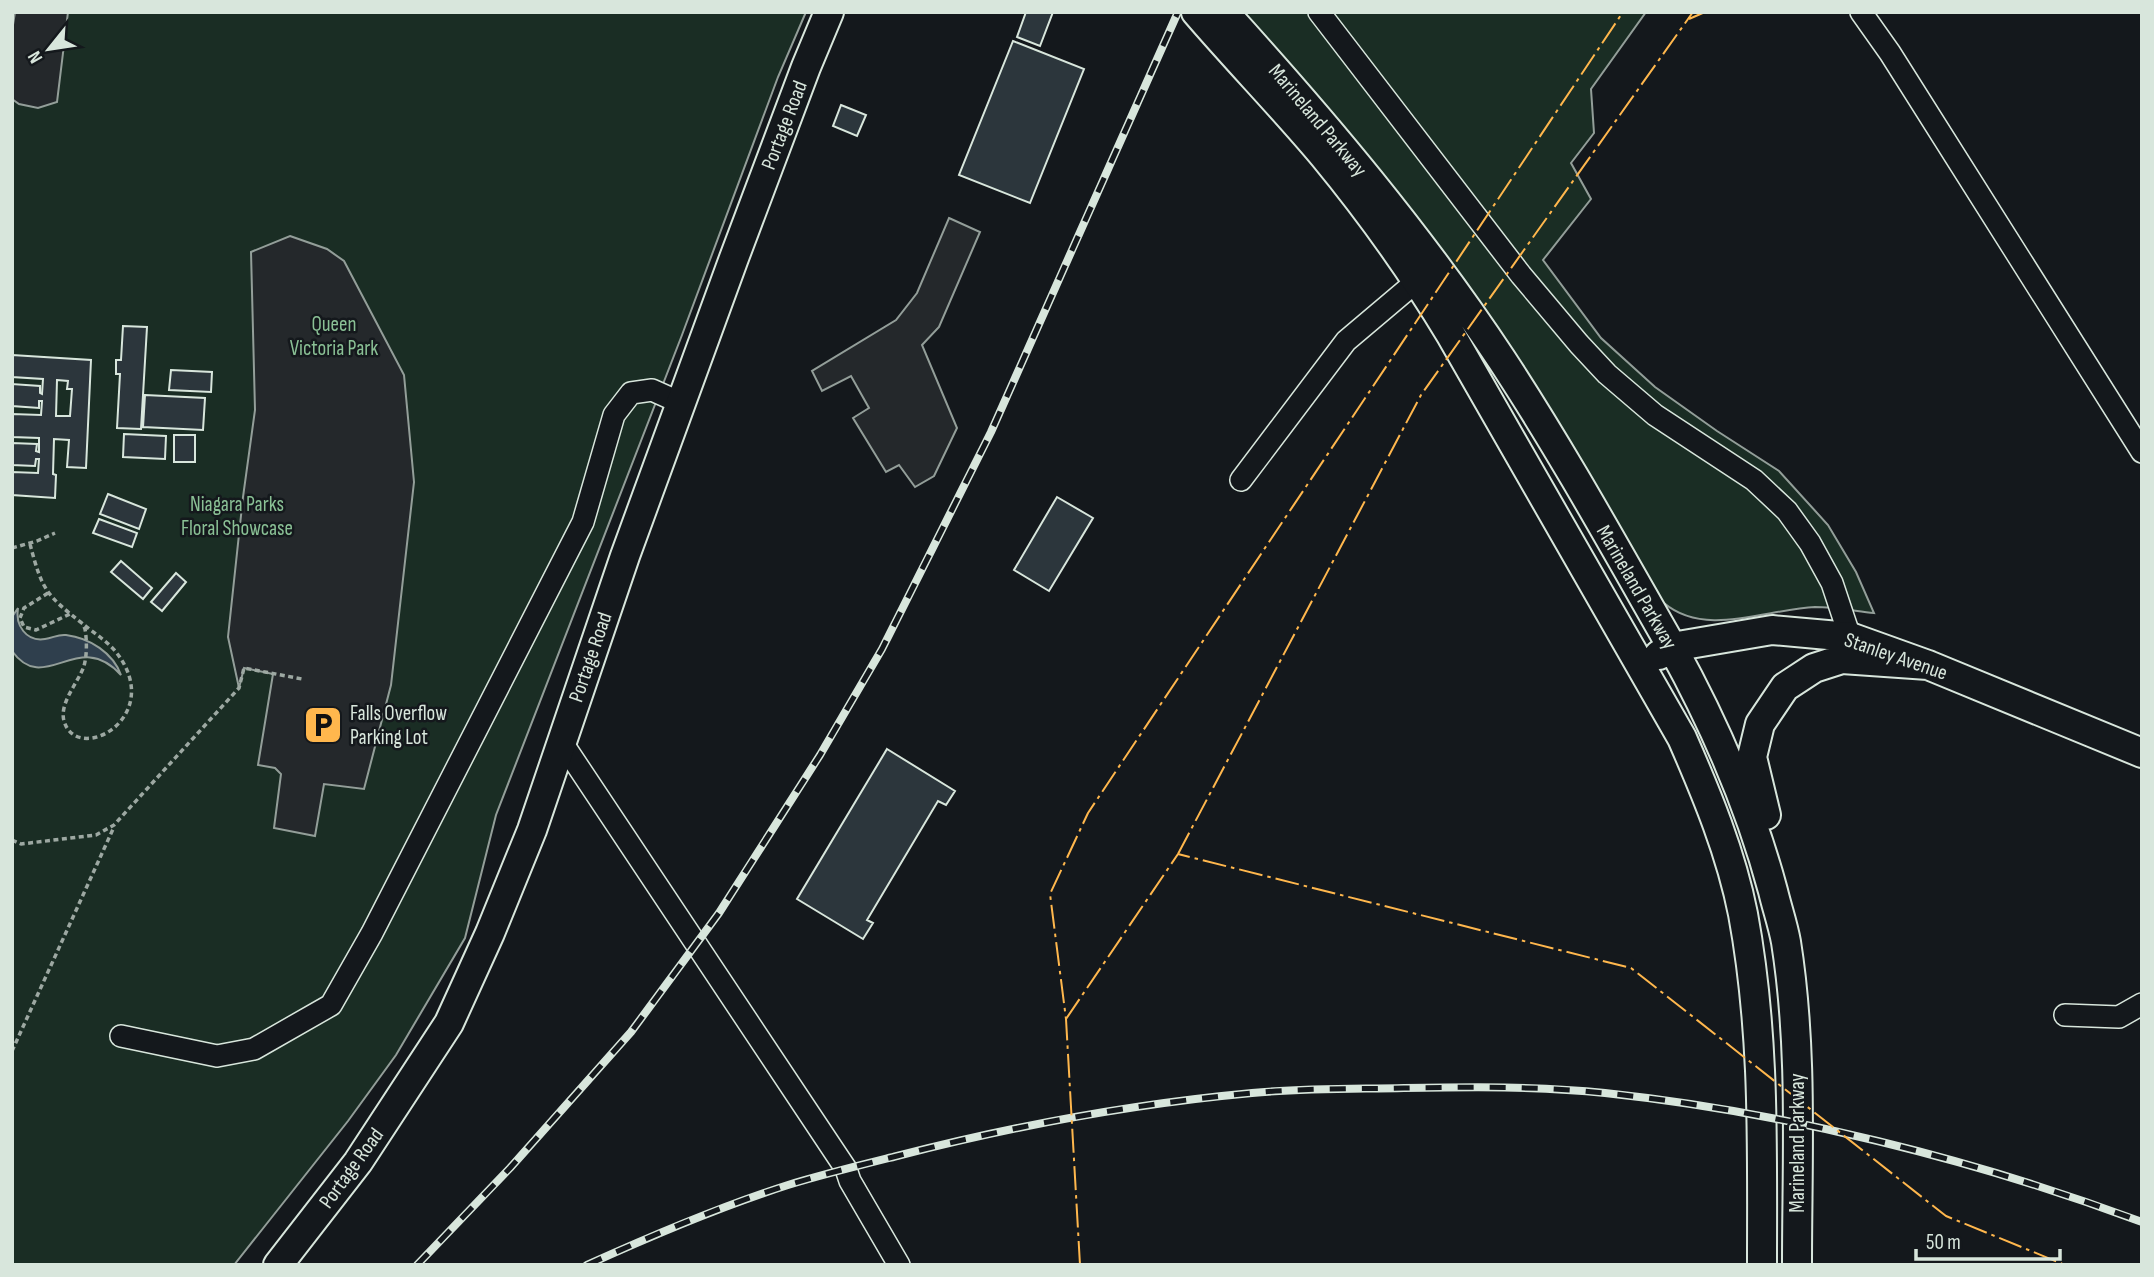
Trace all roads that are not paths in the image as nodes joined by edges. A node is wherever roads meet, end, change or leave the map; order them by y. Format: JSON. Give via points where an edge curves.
{"nodes":[{"id":1,"x":816,"y":12,"type":"edge"},
{"id":2,"x":829,"y":12,"type":"edge"},
{"id":3,"x":1196,"y":12,"type":"edge"},
{"id":4,"x":1224,"y":12,"type":"edge"},
{"id":5,"x":1319,"y":12,"type":"edge"},
{"id":6,"x":1861,"y":12,"type":"edge"},
{"id":7,"x":791,"y":106,"type":"junction"},
{"id":8,"x":1417,"y":281,"type":"junction"},
{"id":9,"x":681,"y":403,"type":"junction"},
{"id":10,"x":2142,"y":452,"type":"edge"},
{"id":11,"x":1241,"y":480,"type":"dead end"},
{"id":12,"x":1850,"y":637,"type":"junction"},
{"id":13,"x":1672,"y":647,"type":"junction"},
{"id":14,"x":1641,"y":665,"type":"junction"},
{"id":15,"x":1928,"y":665,"type":"junction"},
{"id":16,"x":561,"y":741,"type":"junction"},
{"id":17,"x":2142,"y":752,"type":"edge"},
{"id":18,"x":2142,"y":1004,"type":"edge"},
{"id":19,"x":2065,"y":1015,"type":"dead end"},
{"id":20,"x":121,"y":1036,"type":"dead end"},
{"id":21,"x":1799,"y":1076,"type":"junction"},
{"id":22,"x":1760,"y":1258,"type":"edge"},
{"id":23,"x":278,"y":1265,"type":"edge"},
{"id":24,"x":899,"y":1265,"type":"edge"},
{"id":25,"x":1797,"y":1265,"type":"edge"}],
"edges":[{"from":1,"to":7,"type":"main road"},
{"from":2,"to":7,"type":"main road","name":"Portage Road"},
{"from":3,"to":8,"type":"main road","name":"Marineland Parkway","via":[[1325,157]]},
{"from":4,"to":13,"type":"main road","name":"Marineland Parkway","via":[[1343,146],[1479,326]]},
{"from":5,"to":12,"type":"street","via":[[1521,275],[1607,374],[1655,415],[1754,480],[1787,510],[1832,583]]},
{"from":6,"to":10,"type":"street"},
{"from":7,"to":9,"type":"main road","name":"Portage Road"},
{"from":8,"to":11,"type":"street","via":[[1346,341]]},
{"from":8,"to":14,"type":"main road","name":"Marineland Parkway"},
{"from":9,"to":16,"type":"main road","name":"Portage Road"},
{"from":9,"to":20,"type":"street","via":[[652,390],[631,393],[614,415],[583,522],[331,1005],[254,1049],[217,1056]]},
{"from":12,"to":13,"type":"main road","name":"Stanley Avenue","via":[[1772,630]]},
{"from":12,"to":15,"type":"main road","name":"Stanley Avenue"},
{"from":13,"to":14,"type":"main road","name":"Stanley Avenue"},
{"from":13,"to":21,"type":"main road","name":"Marineland Parkway","via":[[1728,758],[1763,853],[1786,942]]},
{"from":14,"to":22,"type":"main road","name":"Marineland Parkway","via":[[1693,763],[1727,852],[1742,912],[1763,1090]]},
{"from":15,"to":17,"type":"main road","name":"Stanley Avenue"},
{"from":15,"to":21,"type":"main road","via":[[1842,659],[1814,668],[1785,687],[1760,724],[1752,757],[1789,892],[1801,978]]},
{"from":16,"to":23,"type":"main road","name":"Portage Road","via":[[532,830],[449,1023],[358,1162]]},
{"from":16,"to":24,"type":"street","via":[[846,1169]]},
{"from":18,"to":19,"type":"street","via":[[2119,1017]]},
{"from":21,"to":25,"type":"main road","name":"Marineland Parkway"}]}
